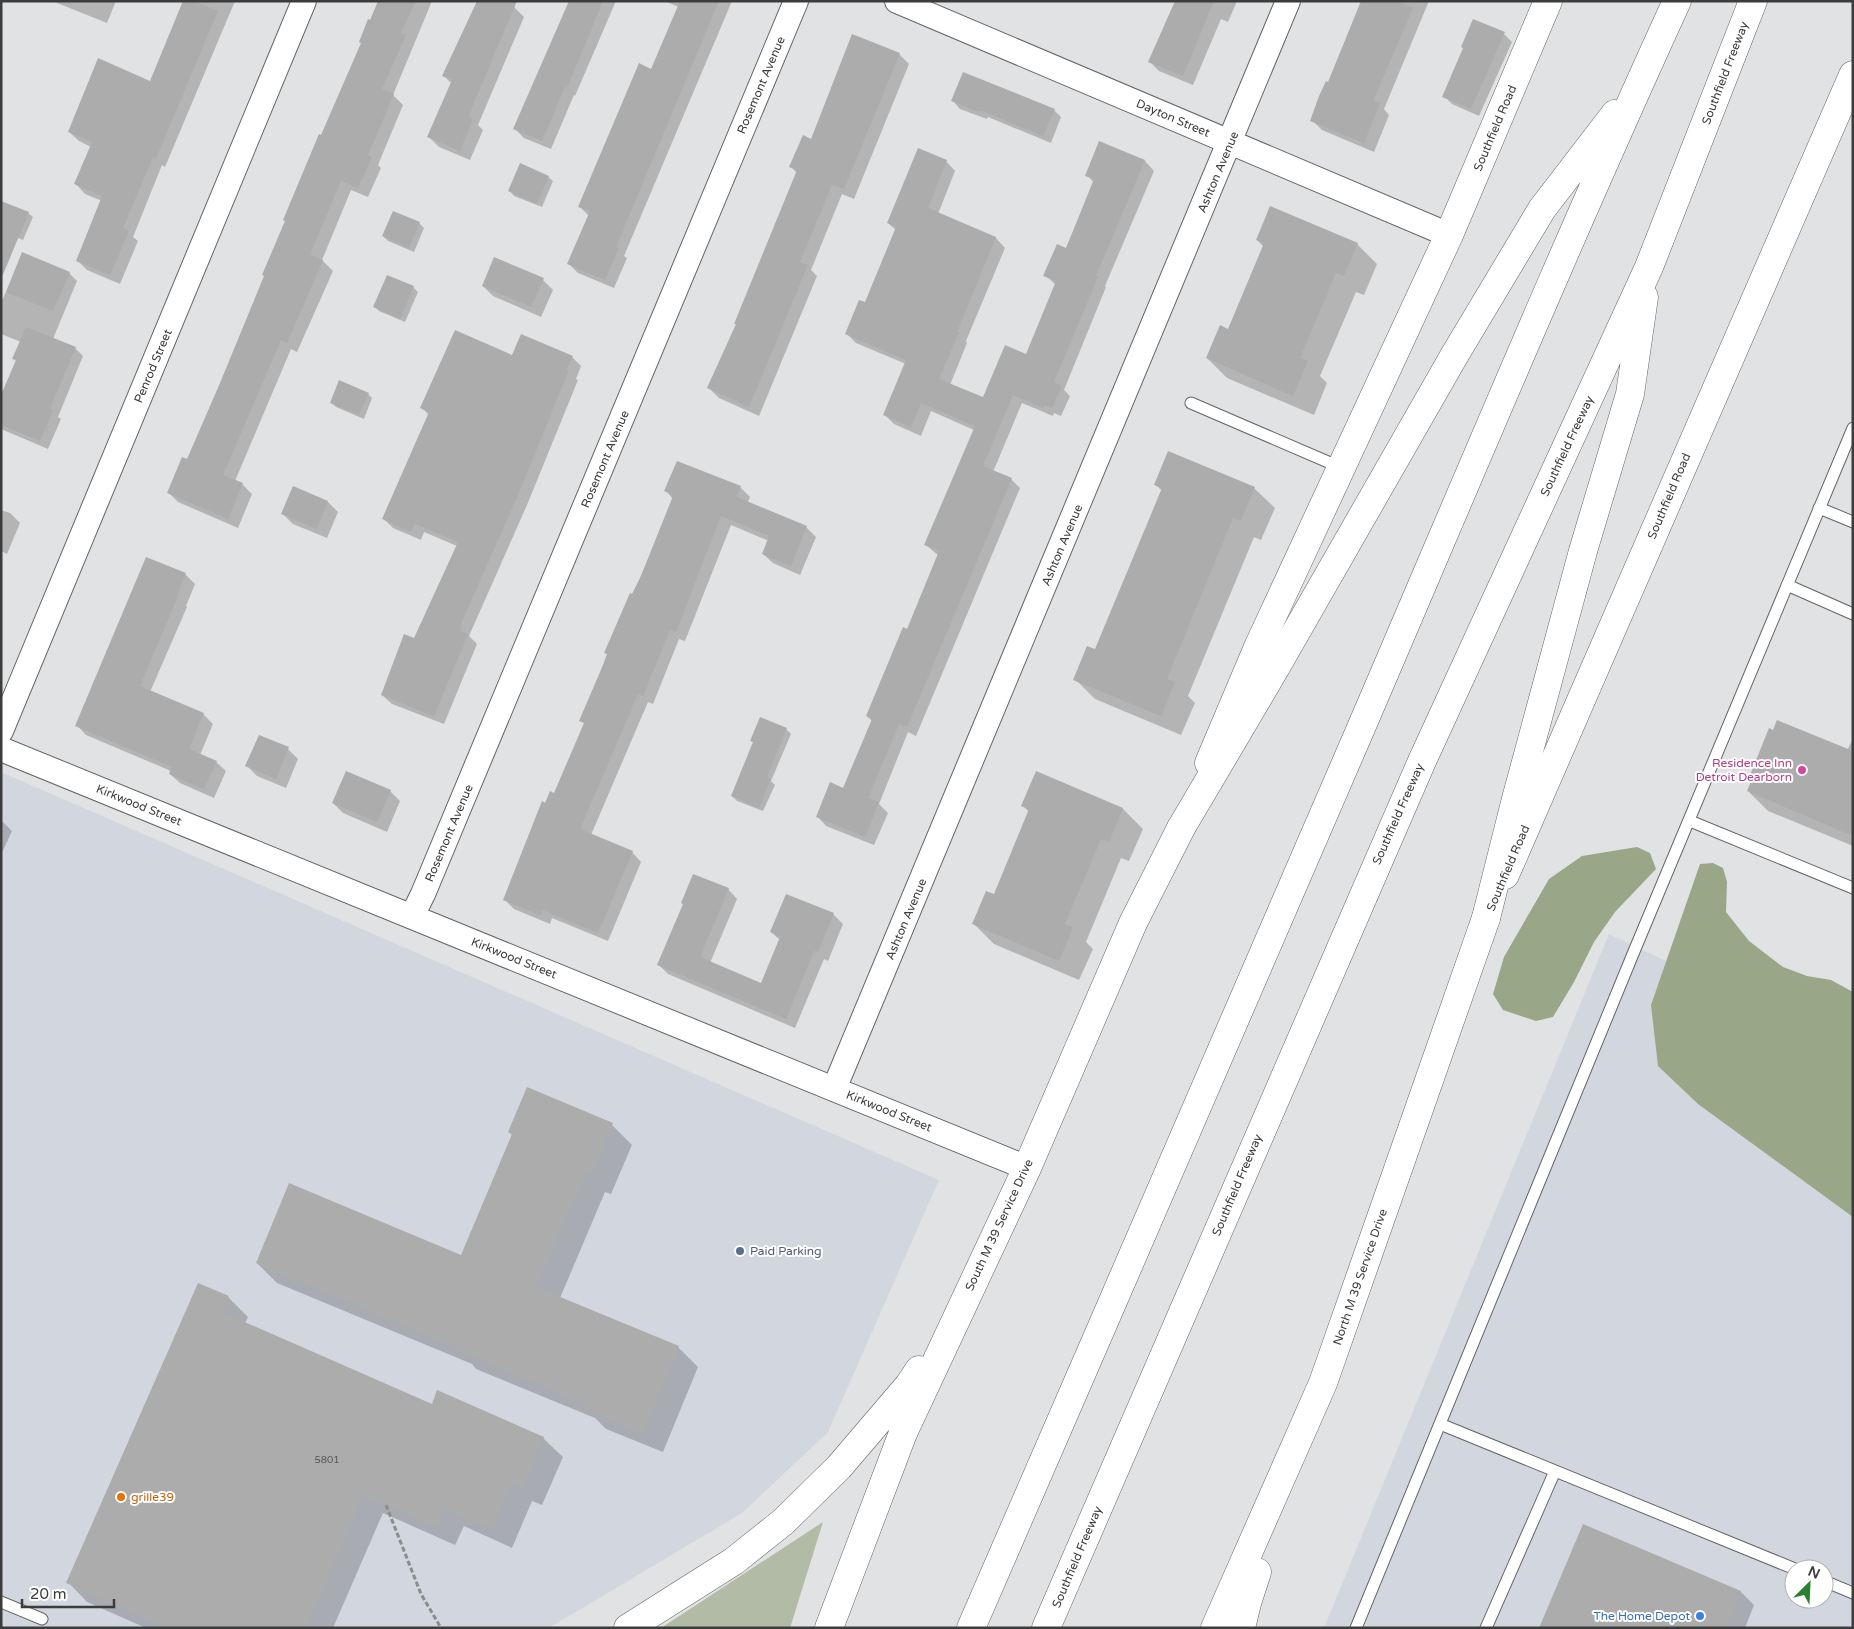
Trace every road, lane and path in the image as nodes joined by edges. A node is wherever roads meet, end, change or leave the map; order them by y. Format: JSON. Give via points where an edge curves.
{"nodes":[{"id":1,"x":304,"y":1,"type":"edge"},
{"id":2,"x":796,"y":1,"type":"edge"},
{"id":3,"x":897,"y":1,"type":"edge"},
{"id":4,"x":1288,"y":1,"type":"edge"},
{"id":5,"x":1548,"y":1,"type":"edge"},
{"id":6,"x":1677,"y":1,"type":"edge"},
{"id":7,"x":1753,"y":1,"type":"edge"},
{"id":8,"x":1853,"y":75,"type":"edge"},
{"id":9,"x":1640,"y":82,"type":"junction"},
{"id":10,"x":1230,"y":142,"type":"junction"},
{"id":11,"x":1450,"y":235,"type":"junction"},
{"id":12,"x":1649,"y":267,"type":"junction"},
{"id":13,"x":1191,"y":403,"type":"dead end"},
{"id":14,"x":1853,"y":428,"type":"edge"},
{"id":15,"x":1342,"y":468,"type":"junction"},
{"id":16,"x":1819,"y":508,"type":"junction"},
{"id":17,"x":1853,"y":522,"type":"edge"},
{"id":18,"x":1787,"y":585,"type":"junction"},
{"id":19,"x":1853,"y":614,"type":"edge"},
{"id":20,"x":1,"y":731,"type":"edge"},
{"id":21,"x":1,"y":749,"type":"edge"},
{"id":22,"x":1690,"y":821,"type":"junction"},
{"id":23,"x":1181,"y":828,"type":"junction"},
{"id":24,"x":1853,"y":888,"type":"edge"},
{"id":25,"x":412,"y":916,"type":"junction"},
{"id":26,"x":1486,"y":918,"type":"junction"},
{"id":27,"x":834,"y":1089,"type":"junction"},
{"id":28,"x":1027,"y":1168,"type":"junction"},
{"id":29,"x":958,"y":1312,"type":"junction"},
{"id":30,"x":1323,"y":1383,"type":"junction"},
{"id":31,"x":1440,"y":1424,"type":"junction"},
{"id":32,"x":1555,"y":1471,"type":"junction"},
{"id":33,"x":386,"y":1505,"type":"dead end"},
{"id":34,"x":1784,"y":1565,"type":"edge"},
{"id":35,"x":1834,"y":1585,"type":"edge"},
{"id":36,"x":1853,"y":1592,"type":"edge"},
{"id":37,"x":1,"y":1602,"type":"edge"},
{"id":38,"x":42,"y":1619,"type":"dead end"},
{"id":39,"x":441,"y":1628,"type":"edge"},
{"id":40,"x":628,"y":1628,"type":"edge"},
{"id":41,"x":829,"y":1628,"type":"edge"},
{"id":42,"x":971,"y":1628,"type":"edge"},
{"id":43,"x":1046,"y":1628,"type":"edge"},
{"id":44,"x":1215,"y":1628,"type":"edge"},
{"id":45,"x":1241,"y":1628,"type":"edge"},
{"id":46,"x":1356,"y":1628,"type":"edge"},
{"id":47,"x":1486,"y":1628,"type":"edge"}],
"edges":[{"from":1,"to":20,"type":"street","name":"Penrod Street"},
{"from":2,"to":25,"type":"street","name":"Rosemont Avenue","via":[[424,894]]},
{"from":3,"to":10,"type":"street","name":"Dayton Street"},
{"from":4,"to":10,"type":"street","name":"Ashton Avenue"},
{"from":5,"to":11,"type":"main road","name":"Southfield Road"},
{"from":6,"to":9,"type":"main road"},
{"from":7,"to":12,"type":"main road","name":"Southfield Freeway"},
{"from":8,"to":26,"type":"main road","name":"Southfield Road"},
{"from":9,"to":23,"type":"main road","via":[[1542,209]]},
{"from":9,"to":42,"type":"main road"},
{"from":10,"to":11,"type":"street","name":"Dayton Street"},
{"from":10,"to":27,"type":"street","name":"Ashton Avenue"},
{"from":11,"to":15,"type":"main road","name":"Southfield Road"},
{"from":12,"to":26,"type":"main road","via":[[1630,394],[1581,560]]},
{"from":12,"to":43,"type":"main road","name":"Southfield Freeway","via":[[1422,761]]},
{"from":13,"to":15,"type":"lane"},
{"from":14,"to":16,"type":"lane"},
{"from":15,"to":23,"type":"main road","name":"Southfield Road","via":[[1259,645]]},
{"from":16,"to":17,"type":"lane"},
{"from":16,"to":18,"type":"lane"},
{"from":18,"to":19,"type":"lane"},
{"from":18,"to":22,"type":"lane"},
{"from":21,"to":25,"type":"street","name":"Kirkwood Street"},
{"from":22,"to":24,"type":"lane"},
{"from":22,"to":31,"type":"lane"},
{"from":23,"to":28,"type":"main road","name":"South M 39 Service Drive","via":[[1133,923]]},
{"from":25,"to":27,"type":"street","name":"Kirkwood Street"},
{"from":26,"to":30,"type":"main road","name":"North M 39 Service Drive"},
{"from":27,"to":28,"type":"street","name":"Kirkwood Street"},
{"from":28,"to":29,"type":"main road","name":"South M 39 Service Drive"},
{"from":29,"to":40,"type":"main road","via":[[909,1385],[839,1466],[783,1522],[734,1561]]},
{"from":29,"to":41,"type":"main road","name":"South M 39 Service Drive","via":[[903,1433]]},
{"from":30,"to":44,"type":"main road","name":"North M 39 Service Drive"},
{"from":30,"to":45,"type":"main road"},
{"from":31,"to":32,"type":"lane"},
{"from":31,"to":46,"type":"lane"},
{"from":32,"to":34,"type":"lane"},
{"from":32,"to":47,"type":"lane"},
{"from":33,"to":39,"type":"path","via":[[421,1594]]},
{"from":35,"to":36,"type":"lane"},
{"from":37,"to":38,"type":"lane"}]}
